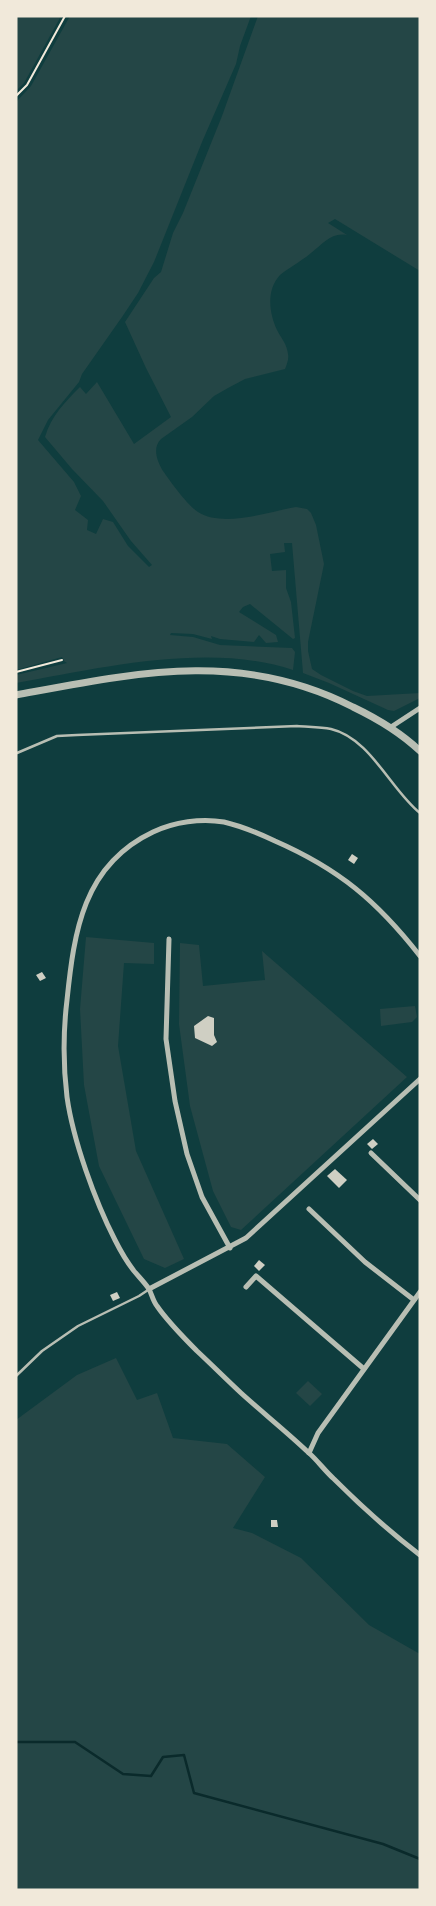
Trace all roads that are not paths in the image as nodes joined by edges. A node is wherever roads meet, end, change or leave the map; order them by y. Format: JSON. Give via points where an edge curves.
{"nodes":[{"id":1,"x":16,"y":694,"type":"edge"},
{"id":2,"x":420,"y":708,"type":"edge"},
{"id":3,"x":391,"y":728,"type":"junction"},
{"id":4,"x":420,"y":751,"type":"edge"},
{"id":5,"x":17,"y":753,"type":"edge"},
{"id":6,"x":420,"y":813,"type":"edge"},
{"id":7,"x":169,"y":939,"type":"dead end"},
{"id":8,"x":420,"y":956,"type":"edge"},
{"id":9,"x":420,"y":1079,"type":"edge"},
{"id":10,"x":370,"y":1153,"type":"dead end"},
{"id":11,"x":420,"y":1200,"type":"edge"},
{"id":12,"x":308,"y":1210,"type":"dead end"},
{"id":13,"x":230,"y":1248,"type":"junction"},
{"id":14,"x":246,"y":1287,"type":"dead end"},
{"id":15,"x":149,"y":1289,"type":"junction"},
{"id":16,"x":420,"y":1292,"type":"edge"},
{"id":17,"x":414,"y":1300,"type":"junction"},
{"id":18,"x":364,"y":1369,"type":"junction"},
{"id":19,"x":16,"y":1376,"type":"edge"},
{"id":20,"x":309,"y":1453,"type":"junction"},
{"id":21,"x":420,"y":1556,"type":"edge"}],
"edges":[{"from":1,"to":3,"type":"street","via":[[156,672],[228,671],[297,683],[336,698]]},
{"from":2,"to":3,"type":"street"},
{"from":3,"to":4,"type":"street"},
{"from":5,"to":6,"type":"lane","via":[[57,736],[297,726],[332,729],[353,740],[366,752]]},
{"from":7,"to":13,"type":"street","via":[[166,1039],[175,1101],[187,1154],[202,1197]]},
{"from":8,"to":15,"type":"street","via":[[399,929],[359,890],[323,865],[292,848],[226,823],[183,822],[162,827],[134,842],[112,862],[90,892],[69,968],[63,1026],[67,1098],[88,1175],[102,1212],[131,1268]]},
{"from":9,"to":13,"type":"street","via":[[246,1238]]},
{"from":10,"to":11,"type":"street"},
{"from":12,"to":17,"type":"street","via":[[365,1262]]},
{"from":13,"to":15,"type":"street"},
{"from":14,"to":18,"type":"street","via":[[256,1276]]},
{"from":15,"to":19,"type":"lane","via":[[78,1326],[42,1351]]},
{"from":15,"to":20,"type":"street","via":[[156,1304],[183,1337]]},
{"from":16,"to":17,"type":"street"},
{"from":17,"to":18,"type":"street"},
{"from":18,"to":20,"type":"street","via":[[318,1433]]},
{"from":20,"to":21,"type":"street"}]}
